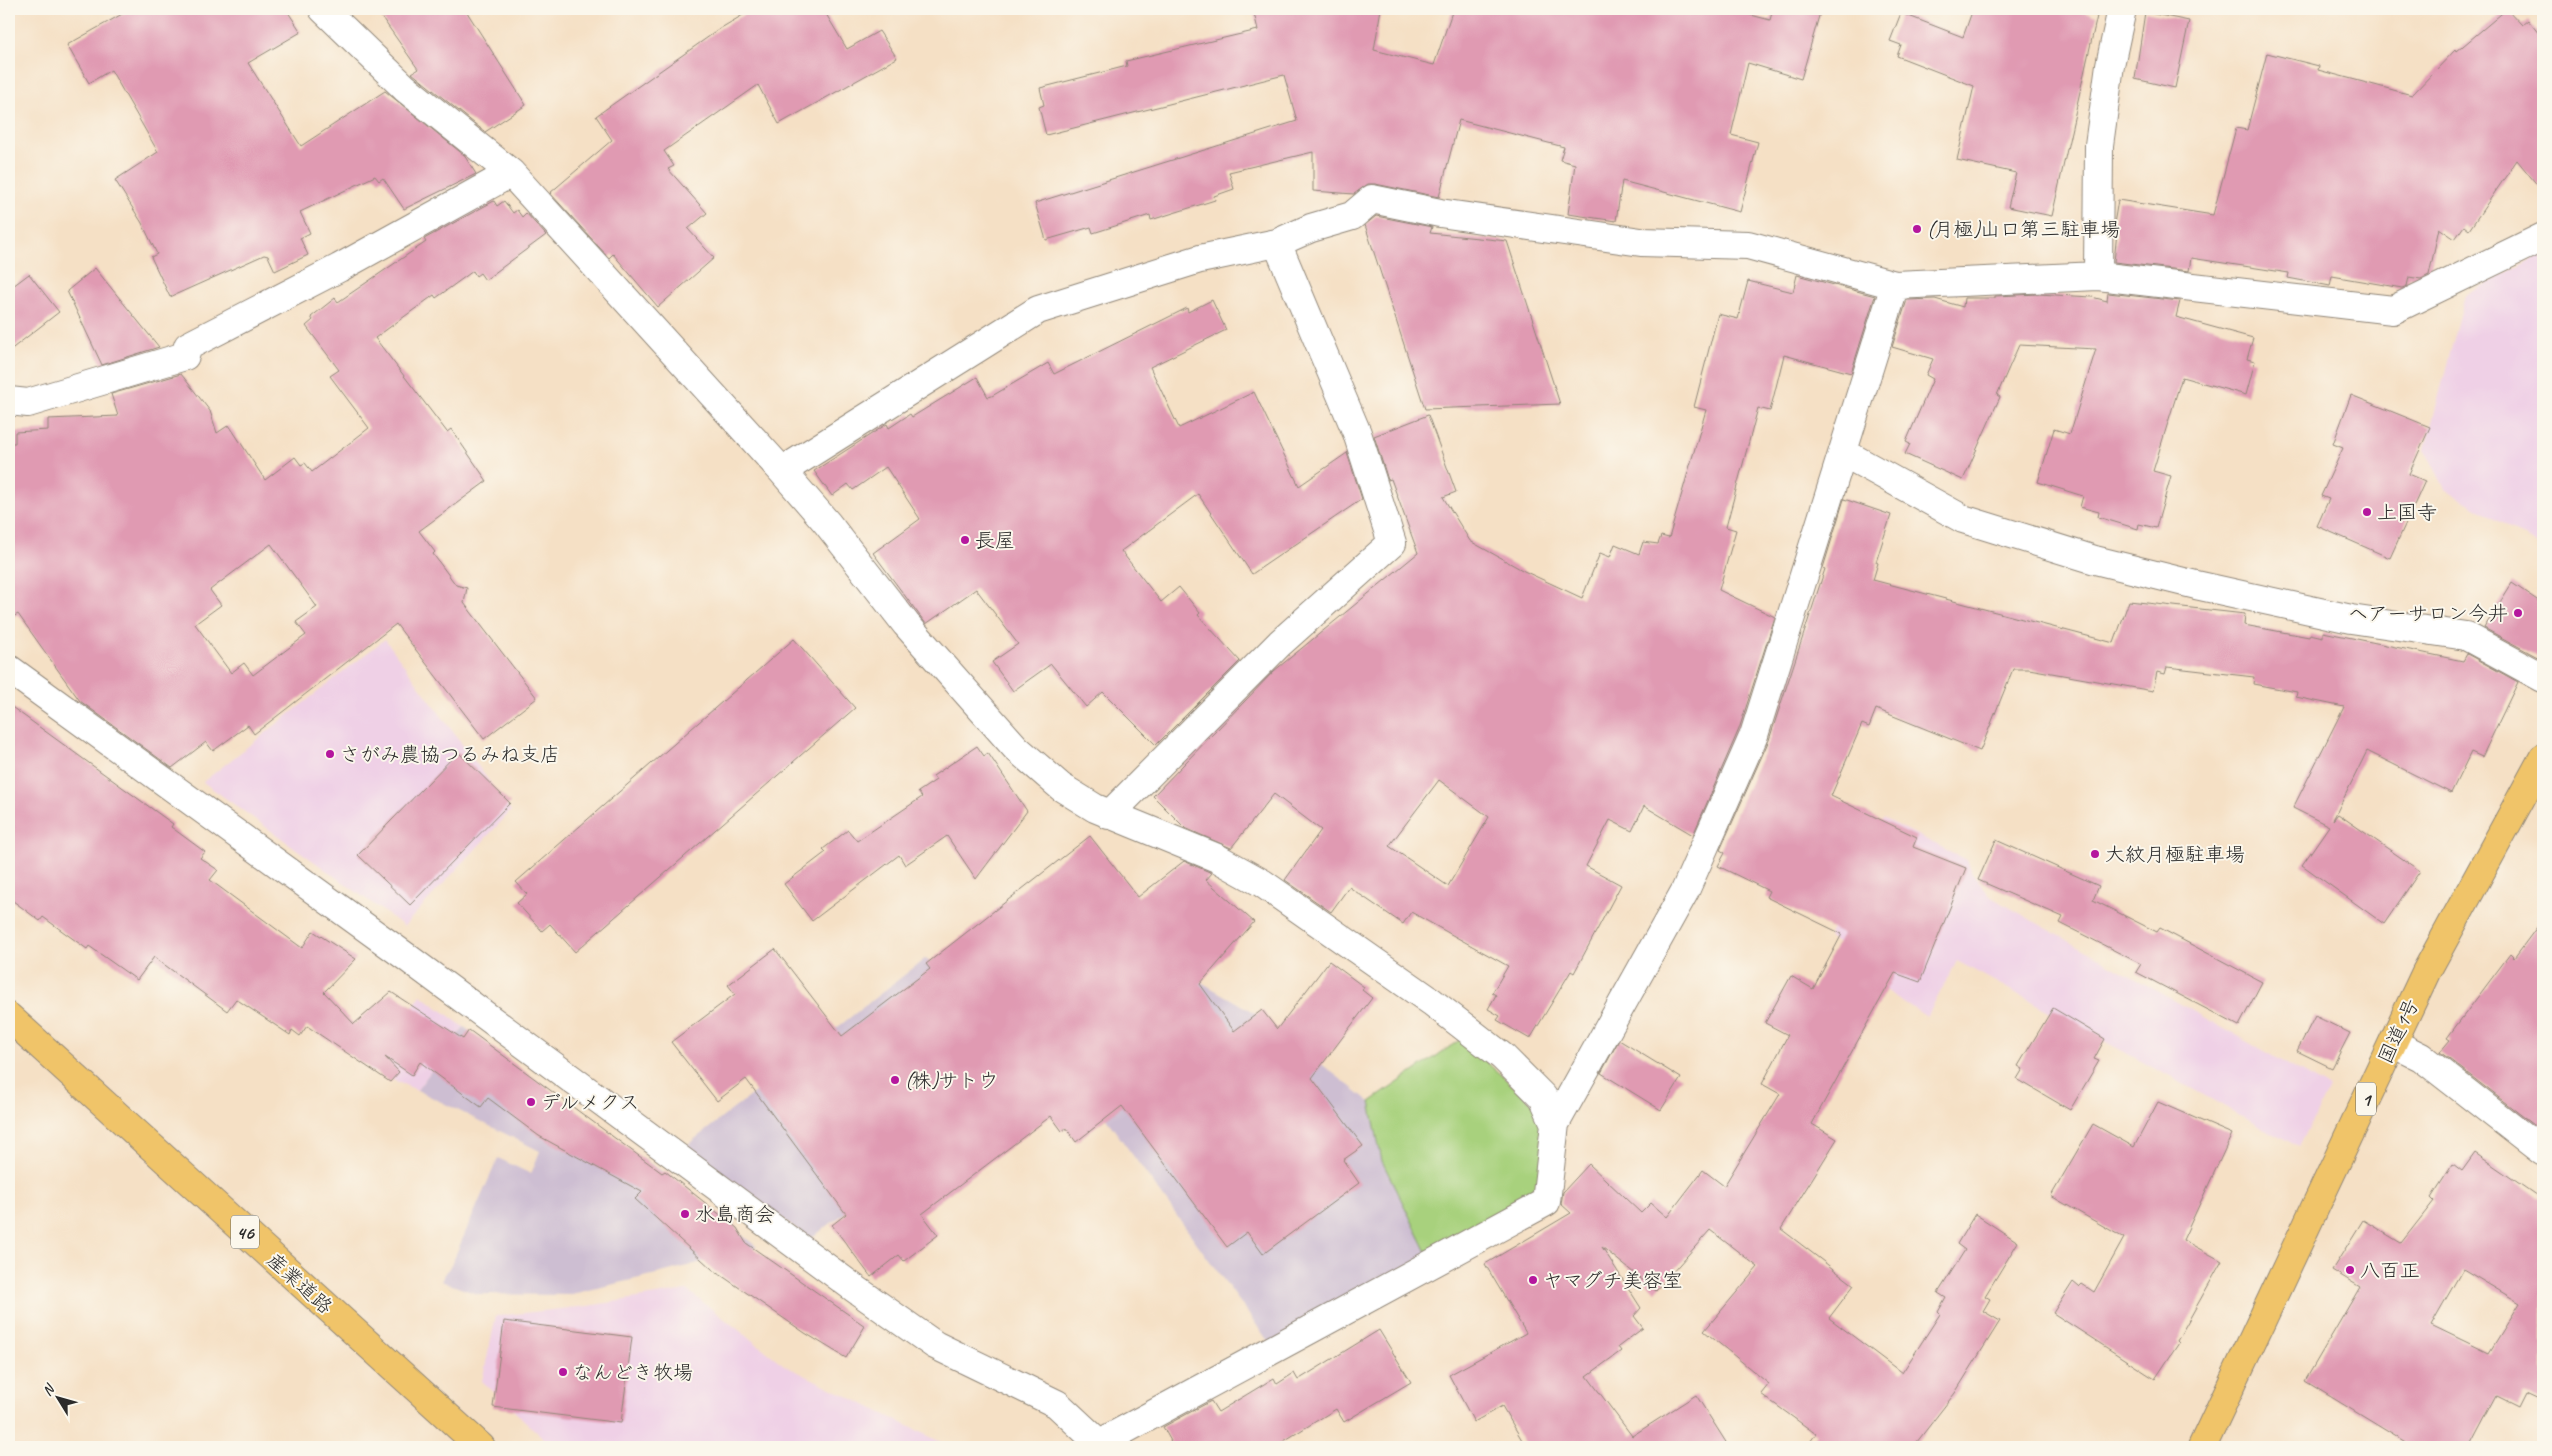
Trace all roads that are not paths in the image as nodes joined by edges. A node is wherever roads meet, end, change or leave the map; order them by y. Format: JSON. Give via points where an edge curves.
{"nodes":[{"id":1,"x":324,"y":9,"type":"edge"},
{"id":2,"x":2122,"y":9,"type":"edge"},
{"id":3,"x":511,"y":173,"type":"junction"},
{"id":4,"x":2543,"y":237,"type":"edge"},
{"id":5,"x":1277,"y":243,"type":"junction"},
{"id":6,"x":2098,"y":276,"type":"junction"},
{"id":7,"x":1895,"y":285,"type":"junction"},
{"id":8,"x":9,"y":401,"type":"edge"},
{"id":9,"x":1844,"y":453,"type":"junction"},
{"id":10,"x":782,"y":471,"type":"junction"},
{"id":11,"x":9,"y":669,"type":"edge"},
{"id":12,"x":2543,"y":678,"type":"edge"},
{"id":13,"x":2543,"y":758,"type":"edge"},
{"id":14,"x":1110,"y":815,"type":"junction"},
{"id":15,"x":9,"y":1018,"type":"edge"},
{"id":16,"x":2393,"y":1043,"type":"junction"},
{"id":17,"x":1555,"y":1124,"type":"junction"},
{"id":18,"x":2543,"y":1152,"type":"edge"},
{"id":19,"x":1101,"y":1445,"type":"edge"},
{"id":20,"x":481,"y":1447,"type":"edge"},
{"id":21,"x":2202,"y":1447,"type":"edge"}],
"edges":[{"from":1,"to":3,"type":"street","via":[[405,88]]},
{"from":2,"to":6,"type":"street","via":[[2099,145]]},
{"from":3,"to":8,"type":"street","via":[[339,268],[188,346],[185,356],[28,404]]},
{"from":3,"to":10,"type":"street"},
{"from":4,"to":6,"type":"street","via":[[2393,310]]},
{"from":5,"to":7,"type":"street","via":[[1311,228],[1352,216],[1372,199],[1440,213],[1641,242],[1748,245]]},
{"from":5,"to":10,"type":"street","via":[[1200,259],[1038,310]]},
{"from":5,"to":14,"type":"street","via":[[1357,433],[1392,544],[1280,643]]},
{"from":6,"to":7,"type":"street"},
{"from":7,"to":9,"type":"street"},
{"from":9,"to":12,"type":"street","via":[[1963,519],[2095,560],[2196,585],[2351,619],[2466,636]]},
{"from":9,"to":17,"type":"street","via":[[1754,735],[1685,891]]},
{"from":10,"to":14,"type":"street","via":[[827,522],[906,624],[1016,748],[1061,787]]},
{"from":11,"to":19,"type":"street","via":[[397,950],[854,1288],[935,1345],[1057,1404]]},
{"from":13,"to":16,"type":"main road","name":"国道1号","number":"1","via":[[2426,972]]},
{"from":14,"to":17,"type":"street","via":[[1216,858],[1262,883],[1432,1002],[1504,1057],[1543,1098]]},
{"from":15,"to":20,"type":"main road","name":"産業道路","number":"46"},
{"from":16,"to":18,"type":"street","via":[[2421,1057]]},
{"from":16,"to":21,"type":"main road","name":"国道1号","number":"1"},
{"from":17,"to":19,"type":"street","via":[[1546,1202]]}]}
